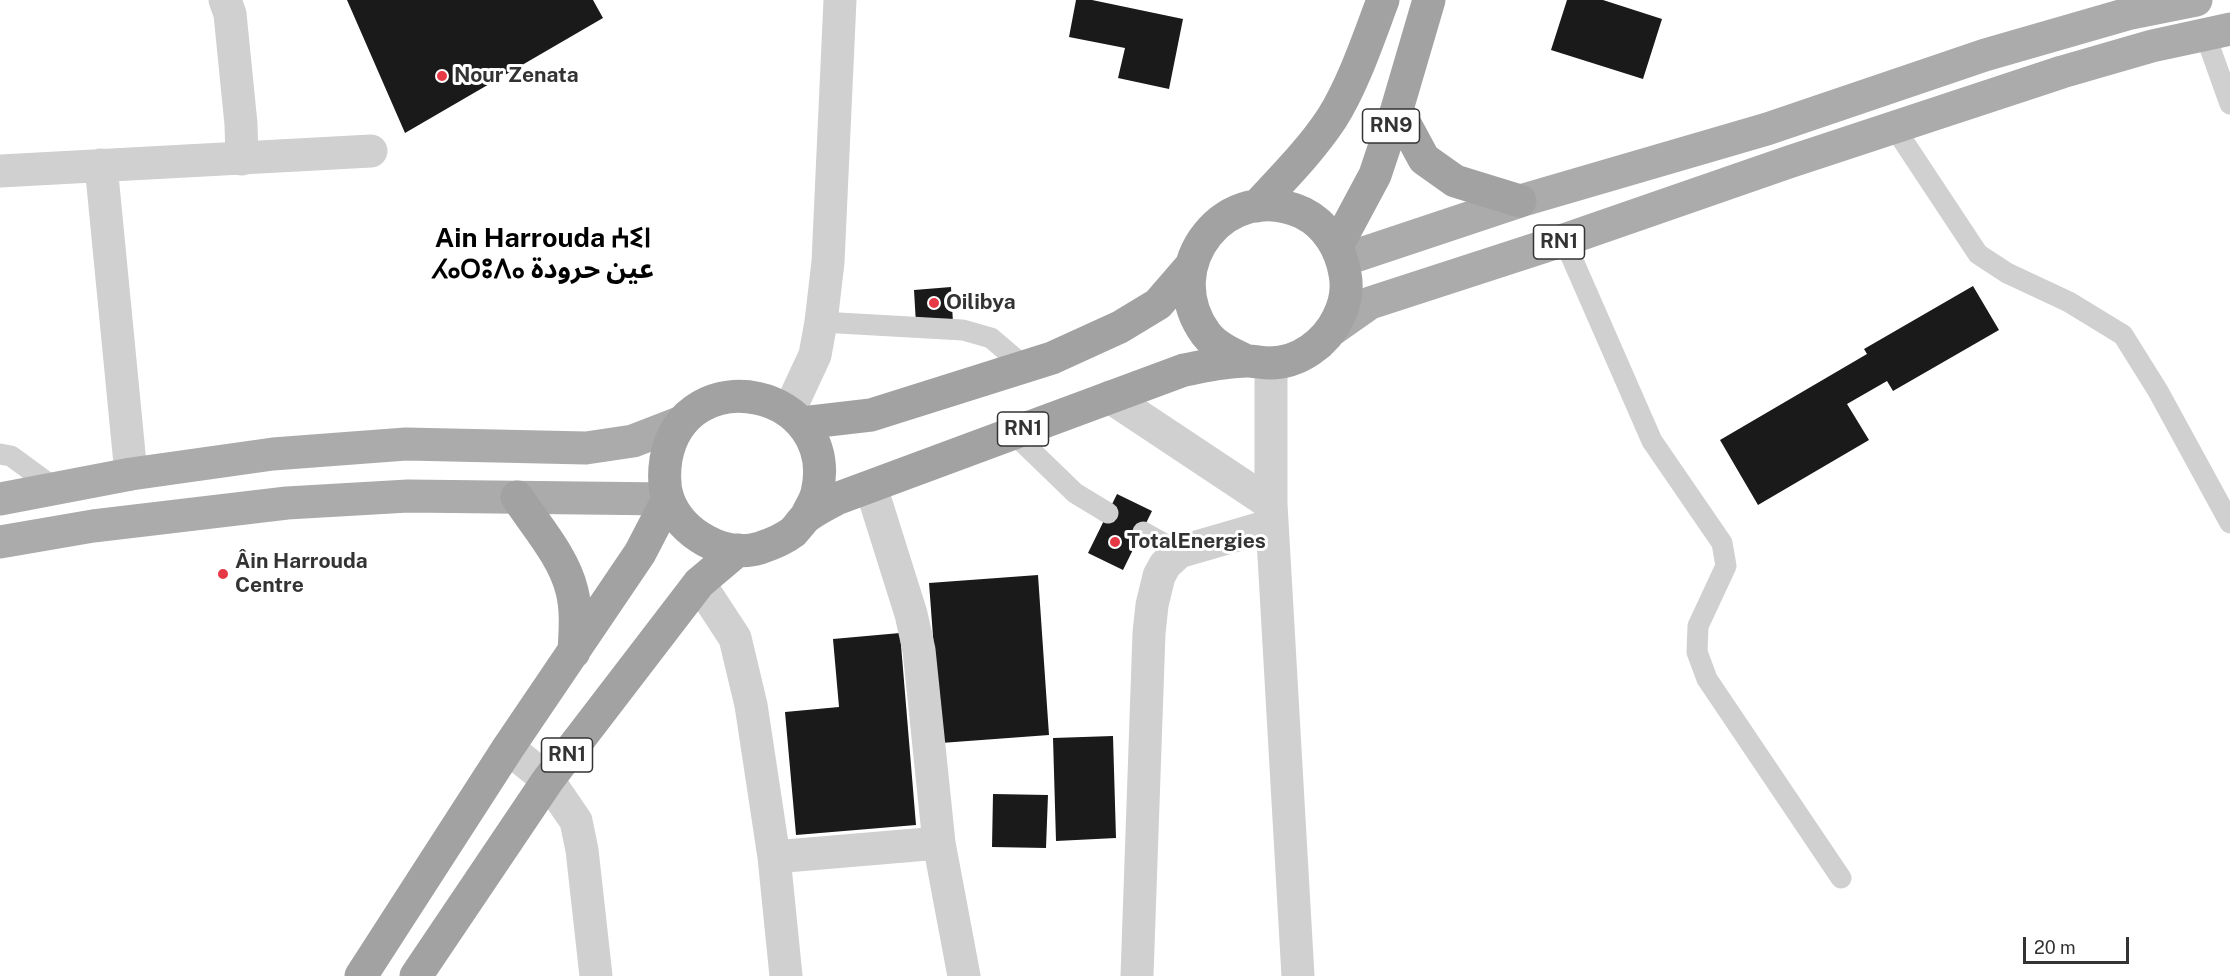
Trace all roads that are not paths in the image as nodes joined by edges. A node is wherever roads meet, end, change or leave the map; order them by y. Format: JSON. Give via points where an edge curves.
{"nodes":[{"id":1,"x":225,"y":0,"type":"edge"},
{"id":2,"x":840,"y":0,"type":"edge"},
{"id":3,"x":1383,"y":0,"type":"edge"},
{"id":4,"x":1429,"y":0,"type":"edge"},
{"id":5,"x":2196,"y":0,"type":"edge"},
{"id":6,"x":2218,"y":31,"type":"edge"},
{"id":7,"x":2230,"y":104,"type":"edge"},
{"id":8,"x":1397,"y":109,"type":"junction"},
{"id":9,"x":1894,"y":127,"type":"junction"},
{"id":10,"x":371,"y":151,"type":"dead end"},
{"id":11,"x":242,"y":159,"type":"junction"},
{"id":12,"x":101,"y":165,"type":"junction"},
{"id":13,"x":0,"y":171,"type":"edge"},
{"id":14,"x":1520,"y":201,"type":"junction"},
{"id":15,"x":1257,"y":206,"type":"junction"},
{"id":16,"x":1564,"y":240,"type":"junction"},
{"id":17,"x":1340,"y":253,"type":"junction"},
{"id":18,"x":1190,"y":267,"type":"junction"},
{"id":19,"x":821,"y":322,"type":"junction"},
{"id":20,"x":1333,"y":329,"type":"junction"},
{"id":21,"x":1259,"y":362,"type":"junction"},
{"id":22,"x":1025,"y":367,"type":"junction"},
{"id":23,"x":1110,"y":397,"type":"junction"},
{"id":24,"x":796,"y":417,"type":"junction"},
{"id":25,"x":682,"y":422,"type":"junction"},
{"id":26,"x":1013,"y":433,"type":"junction"},
{"id":27,"x":0,"y":454,"type":"edge"},
{"id":28,"x":131,"y":474,"type":"junction"},
{"id":29,"x":871,"y":487,"type":"junction"},
{"id":30,"x":56,"y":489,"type":"junction"},
{"id":31,"x":517,"y":497,"type":"junction"},
{"id":32,"x":0,"y":499,"type":"edge"},
{"id":33,"x":668,"y":499,"type":"junction"},
{"id":34,"x":1108,"y":513,"type":"dead end"},
{"id":35,"x":1271,"y":514,"type":"junction"},
{"id":36,"x":806,"y":518,"type":"junction"},
{"id":37,"x":2230,"y":523,"type":"edge"},
{"id":38,"x":1143,"y":532,"type":"dead end"},
{"id":39,"x":0,"y":542,"type":"edge"},
{"id":40,"x":738,"y":550,"type":"junction"},
{"id":41,"x":1179,"y":552,"type":"junction"},
{"id":42,"x":699,"y":583,"type":"junction"},
{"id":43,"x":574,"y":652,"type":"junction"},
{"id":44,"x":508,"y":748,"type":"junction"},
{"id":45,"x":549,"y":780,"type":"junction"},
{"id":46,"x":939,"y":843,"type":"junction"},
{"id":47,"x":774,"y":857,"type":"junction"},
{"id":48,"x":1841,"y":878,"type":"dead end"},
{"id":49,"x":361,"y":976,"type":"edge"},
{"id":50,"x":416,"y":976,"type":"edge"},
{"id":51,"x":596,"y":976,"type":"edge"},
{"id":52,"x":786,"y":976,"type":"edge"},
{"id":53,"x":964,"y":976,"type":"edge"},
{"id":54,"x":1137,"y":976,"type":"edge"},
{"id":55,"x":1298,"y":976,"type":"edge"}],
"edges":[{"from":1,"to":11,"type":"street","via":[[230,14]]},
{"from":2,"to":19,"type":"street","via":[[828,262]]},
{"from":3,"to":15,"type":"highway","number":"RN9","via":[[1332,118]]},
{"from":4,"to":8,"type":"highway","number":"RN9"},
{"from":5,"to":14,"type":"main road","number":"RN1","via":[[2131,13],[1985,55],[1767,129]]},
{"from":6,"to":7,"type":"lane"},
{"from":6,"to":9,"type":"main road","number":"RN1","via":[[2062,72]]},
{"from":8,"to":14,"type":"highway","via":[[1424,159],[1455,181]]},
{"from":8,"to":17,"type":"highway","number":"RN9","via":[[1375,175]]},
{"from":9,"to":16,"type":"main road","number":"RN1"},
{"from":9,"to":37,"type":"lane","via":[[1978,254],[2007,273],[2069,302],[2123,336]]},
{"from":10,"to":11,"type":"street"},
{"from":11,"to":12,"type":"street"},
{"from":12,"to":13,"type":"street"},
{"from":12,"to":28,"type":"street"},
{"from":14,"to":17,"type":"main road","number":"RN1"},
{"from":15,"to":17,"type":"highway","via":[[1281,207],[1304,214],[1323,228]]},
{"from":15,"to":18,"type":"highway","via":[[1234,212],[1214,226],[1199,244]]},
{"from":16,"to":20,"type":"main road","number":"RN1","via":[[1370,303]]},
{"from":16,"to":48,"type":"lane","via":[[1652,441],[1722,543],[1726,566],[1698,626],[1697,652],[1707,679]]},
{"from":17,"to":20,"type":"highway","number":"RN1","via":[[1347,284],[1343,308]]},
{"from":18,"to":21,"type":"highway","via":[[1188,291],[1194,314],[1207,335],[1225,351]]},
{"from":18,"to":22,"type":"highway","via":[[1158,304],[1120,327]]},
{"from":19,"to":22,"type":"lane","via":[[963,330],[991,338]]},
{"from":19,"to":24,"type":"street"},
{"from":20,"to":21,"type":"highway","number":"RN1","via":[[1302,355]]},
{"from":21,"to":23,"type":"highway","number":"RN1","via":[[1184,370]]},
{"from":21,"to":35,"type":"street"},
{"from":22,"to":24,"type":"highway","via":[[871,415]]},
{"from":23,"to":26,"type":"highway","number":"RN1"},
{"from":23,"to":35,"type":"street"},
{"from":24,"to":25,"type":"highway","number":"RN1","via":[[769,400],[746,395],[722,397]]},
{"from":24,"to":36,"type":"highway","number":"RN1","via":[[814,444],[820,469],[817,495]]},
{"from":25,"to":28,"type":"main road","via":[[633,441],[586,448],[406,444],[273,454]]},
{"from":25,"to":33,"type":"highway","number":"RN1","via":[[669,446],[664,472]]},
{"from":26,"to":29,"type":"highway","number":"RN1"},
{"from":26,"to":34,"type":"lane","via":[[1075,493]]},
{"from":27,"to":30,"type":"lane","via":[[10,456]]},
{"from":28,"to":30,"type":"main road"},
{"from":29,"to":36,"type":"highway","number":"RN1","via":[[836,499]]},
{"from":29,"to":46,"type":"street","via":[[919,650]]},
{"from":30,"to":32,"type":"main road"},
{"from":31,"to":33,"type":"main road"},
{"from":31,"to":39,"type":"main road","via":[[408,496],[287,503],[93,526]]},
{"from":31,"to":43,"type":"highway","via":[[559,559],[572,590]]},
{"from":33,"to":40,"type":"highway","number":"RN1","via":[[696,535],[716,546]]},
{"from":33,"to":43,"type":"highway","number":"RN1","via":[[640,553]]},
{"from":35,"to":41,"type":"street"},
{"from":35,"to":55,"type":"street"},
{"from":36,"to":40,"type":"highway","number":"RN1","via":[[776,542],[758,549]]},
{"from":38,"to":41,"type":"lane"},
{"from":40,"to":42,"type":"highway","number":"RN1"},
{"from":41,"to":54,"type":"street","via":[[1159,576],[1149,633]]},
{"from":42,"to":45,"type":"highway","number":"RN1"},
{"from":42,"to":47,"type":"street","via":[[735,638],[752,705]]},
{"from":43,"to":44,"type":"highway","number":"RN1"},
{"from":44,"to":45,"type":"street"},
{"from":44,"to":49,"type":"highway","number":"RN1"},
{"from":45,"to":50,"type":"highway","number":"RN1"},
{"from":45,"to":51,"type":"street","via":[[576,821]]},
{"from":46,"to":47,"type":"street"},
{"from":46,"to":53,"type":"street"},
{"from":47,"to":52,"type":"street"}]}
